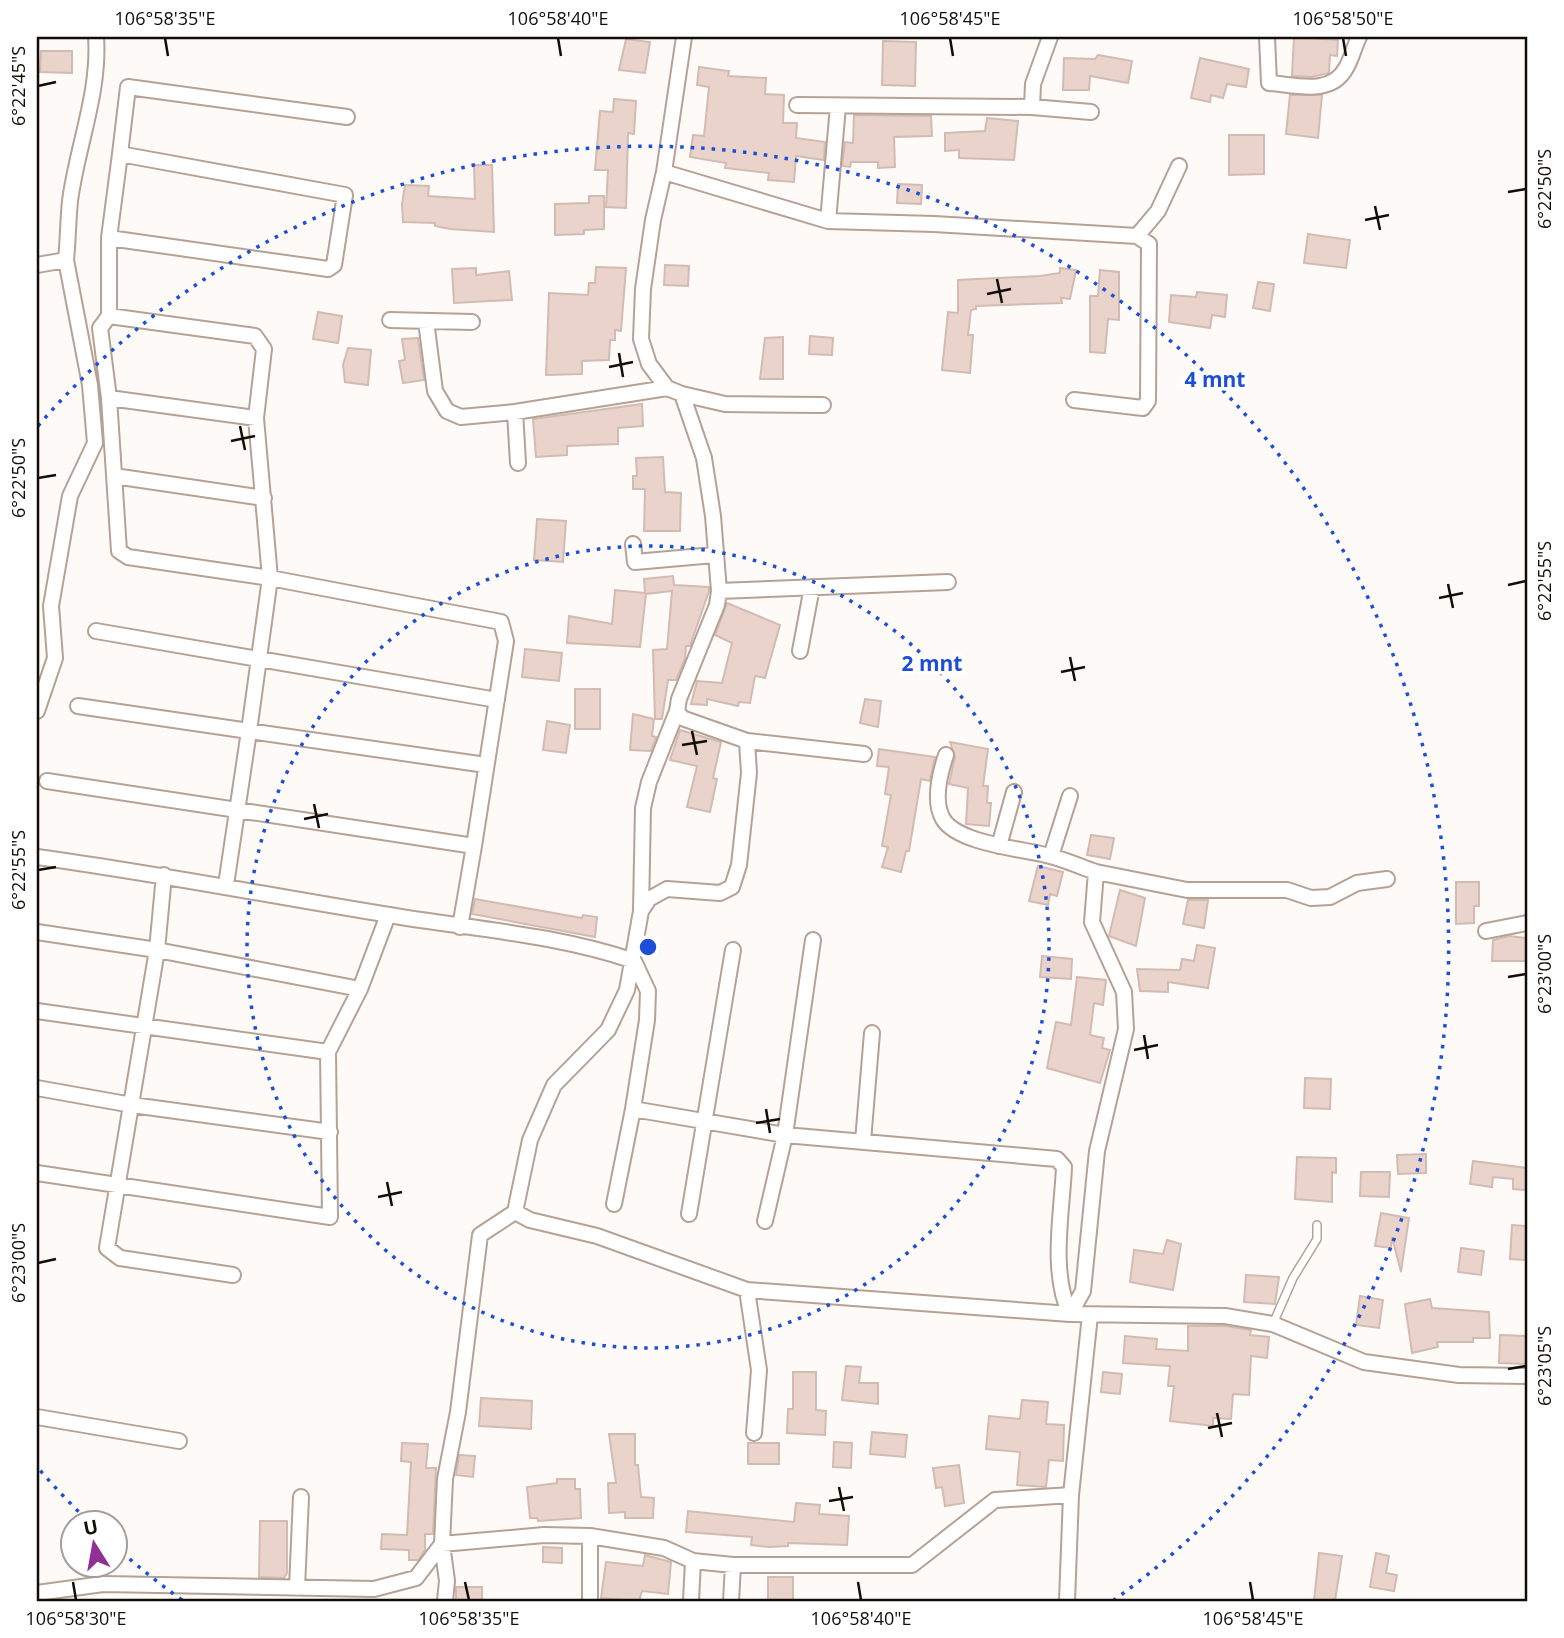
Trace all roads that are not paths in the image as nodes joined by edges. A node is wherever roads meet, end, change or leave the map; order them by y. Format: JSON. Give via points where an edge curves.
{"nodes":[{"id":1,"x":96,"y":37,"type":"edge"},
{"id":2,"x":684,"y":37,"type":"edge"},
{"id":3,"x":1049,"y":37,"type":"edge"},
{"id":4,"x":1267,"y":37,"type":"edge"},
{"id":5,"x":1359,"y":37,"type":"edge"},
{"id":6,"x":797,"y":105,"type":"dead end"},
{"id":7,"x":838,"y":106,"type":"junction"},
{"id":8,"x":1032,"y":107,"type":"junction"},
{"id":9,"x":1091,"y":112,"type":"dead end"},
{"id":10,"x":347,"y":117,"type":"dead end"},
{"id":11,"x":120,"y":155,"type":"junction"},
{"id":12,"x":1179,"y":166,"type":"dead end"},
{"id":13,"x":664,"y":172,"type":"junction"},
{"id":14,"x":828,"y":221,"type":"junction"},
{"id":15,"x":1137,"y":236,"type":"junction"},
{"id":16,"x":109,"y":238,"type":"junction"},
{"id":17,"x":66,"y":260,"type":"junction"},
{"id":18,"x":37,"y":265,"type":"edge"},
{"id":19,"x":109,"y":316,"type":"junction"},
{"id":20,"x":390,"y":320,"type":"dead end"},
{"id":21,"x":426,"y":321,"type":"junction"},
{"id":22,"x":472,"y":322,"type":"dead end"},
{"id":23,"x":667,"y":388,"type":"junction"},
{"id":24,"x":682,"y":394,"type":"junction"},
{"id":25,"x":109,"y":398,"type":"junction"},
{"id":26,"x":1074,"y":400,"type":"dead end"},
{"id":27,"x":823,"y":405,"type":"dead end"},
{"id":28,"x":515,"y":412,"type":"junction"},
{"id":29,"x":256,"y":418,"type":"junction"},
{"id":30,"x":518,"y":463,"type":"dead end"},
{"id":31,"x":114,"y":476,"type":"junction"},
{"id":32,"x":264,"y":498,"type":"junction"},
{"id":33,"x":633,"y":544,"type":"dead end"},
{"id":34,"x":714,"y":555,"type":"junction"},
{"id":35,"x":270,"y":578,"type":"junction"},
{"id":36,"x":948,"y":582,"type":"dead end"},
{"id":37,"x":811,"y":587,"type":"junction"},
{"id":38,"x":719,"y":591,"type":"junction"},
{"id":39,"x":96,"y":631,"type":"dead end"},
{"id":40,"x":800,"y":651,"type":"dead end"},
{"id":41,"x":260,"y":658,"type":"junction"},
{"id":42,"x":497,"y":700,"type":"junction"},
{"id":43,"x":78,"y":706,"type":"dead end"},
{"id":44,"x":37,"y":711,"type":"edge"},
{"id":45,"x":677,"y":711,"type":"junction"},
{"id":46,"x":249,"y":731,"type":"junction"},
{"id":47,"x":747,"y":741,"type":"junction"},
{"id":48,"x":864,"y":754,"type":"dead end"},
{"id":49,"x":946,"y":755,"type":"dead end"},
{"id":50,"x":486,"y":765,"type":"junction"},
{"id":51,"x":47,"y":781,"type":"dead end"},
{"id":52,"x":1014,"y":792,"type":"dead end"},
{"id":53,"x":1070,"y":796,"type":"dead end"},
{"id":54,"x":237,"y":808,"type":"junction"},
{"id":55,"x":474,"y":846,"type":"junction"},
{"id":56,"x":999,"y":846,"type":"junction"},
{"id":57,"x":1051,"y":856,"type":"junction"},
{"id":58,"x":37,"y":857,"type":"edge"},
{"id":59,"x":1096,"y":872,"type":"junction"},
{"id":60,"x":164,"y":875,"type":"junction"},
{"id":61,"x":1387,"y":879,"type":"dead end"},
{"id":62,"x":226,"y":885,"type":"junction"},
{"id":63,"x":641,"y":911,"type":"junction"},
{"id":64,"x":388,"y":915,"type":"junction"},
{"id":65,"x":1527,"y":923,"type":"edge"},
{"id":66,"x":460,"y":927,"type":"junction"},
{"id":67,"x":1486,"y":931,"type":"dead end"},
{"id":68,"x":37,"y":932,"type":"edge"},
{"id":69,"x":813,"y":940,"type":"dead end"},
{"id":70,"x":157,"y":950,"type":"junction"},
{"id":71,"x":733,"y":950,"type":"dead end"},
{"id":72,"x":634,"y":961,"type":"junction"},
{"id":73,"x":359,"y":989,"type":"junction"},
{"id":74,"x":37,"y":1011,"type":"edge"},
{"id":75,"x":144,"y":1026,"type":"junction"},
{"id":76,"x":873,"y":1033,"type":"dead end"},
{"id":77,"x":328,"y":1052,"type":"junction"},
{"id":78,"x":37,"y":1088,"type":"edge"},
{"id":79,"x":132,"y":1105,"type":"junction"},
{"id":80,"x":633,"y":1109,"type":"junction"},
{"id":81,"x":705,"y":1124,"type":"junction"},
{"id":82,"x":330,"y":1132,"type":"junction"},
{"id":83,"x":785,"y":1135,"type":"junction"},
{"id":84,"x":863,"y":1141,"type":"junction"},
{"id":85,"x":37,"y":1173,"type":"edge"},
{"id":86,"x":118,"y":1187,"type":"junction"},
{"id":87,"x":614,"y":1204,"type":"dead end"},
{"id":88,"x":515,"y":1212,"type":"junction"},
{"id":89,"x":689,"y":1214,"type":"dead end"},
{"id":90,"x":765,"y":1220,"type":"dead end"},
{"id":91,"x":1317,"y":1225,"type":"dead end"},
{"id":92,"x":233,"y":1275,"type":"dead end"},
{"id":93,"x":747,"y":1290,"type":"junction"},
{"id":94,"x":1070,"y":1314,"type":"junction"},
{"id":95,"x":1090,"y":1315,"type":"junction"},
{"id":96,"x":1273,"y":1324,"type":"junction"},
{"id":97,"x":1527,"y":1376,"type":"edge"},
{"id":98,"x":37,"y":1417,"type":"edge"},
{"id":99,"x":754,"y":1433,"type":"dead end"},
{"id":100,"x":179,"y":1441,"type":"dead end"},
{"id":101,"x":1071,"y":1495,"type":"junction"},
{"id":102,"x":301,"y":1497,"type":"dead end"},
{"id":103,"x":590,"y":1536,"type":"junction"},
{"id":104,"x":442,"y":1544,"type":"junction"},
{"id":105,"x":693,"y":1561,"type":"junction"},
{"id":106,"x":733,"y":1565,"type":"junction"},
{"id":107,"x":297,"y":1588,"type":"junction"},
{"id":108,"x":37,"y":1592,"type":"edge"},
{"id":109,"x":445,"y":1601,"type":"edge"},
{"id":110,"x":590,"y":1601,"type":"edge"},
{"id":111,"x":691,"y":1601,"type":"edge"},
{"id":112,"x":731,"y":1601,"type":"edge"},
{"id":113,"x":1067,"y":1601,"type":"edge"}],
"edges":[{"from":1,"to":17,"type":"street","via":[[97,55],[70,201]]},
{"from":2,"to":13,"type":"street"},
{"from":3,"to":8,"type":"street","via":[[1033,84]]},
{"from":4,"to":5,"type":"street","via":[[1269,83],[1323,87],[1346,69]]},
{"from":6,"to":7,"type":"street"},
{"from":7,"to":8,"type":"street"},
{"from":7,"to":14,"type":"street"},
{"from":8,"to":9,"type":"street"},
{"from":10,"to":11,"type":"street","via":[[128,87]]},
{"from":11,"to":16,"type":"street"},
{"from":11,"to":16,"type":"street","via":[[345,195],[334,265],[328,269]]},
{"from":12,"to":15,"type":"street","via":[[1158,211]]},
{"from":13,"to":14,"type":"street"},
{"from":13,"to":23,"type":"street","via":[[645,278],[641,339],[649,364]]},
{"from":14,"to":15,"type":"street"},
{"from":15,"to":26,"type":"street","via":[[1149,244],[1148,401],[1143,408]]},
{"from":16,"to":19,"type":"street"},
{"from":17,"to":18,"type":"street"},
{"from":17,"to":44,"type":"street","via":[[90,385],[95,443],[70,496],[51,606],[55,658]]},
{"from":19,"to":25,"type":"street","via":[[100,328]]},
{"from":19,"to":29,"type":"street","via":[[255,336],[264,349]]},
{"from":20,"to":21,"type":"street"},
{"from":21,"to":22,"type":"street"},
{"from":21,"to":28,"type":"street","via":[[435,391],[447,411],[461,417]]},
{"from":23,"to":24,"type":"street"},
{"from":23,"to":28,"type":"street"},
{"from":24,"to":27,"type":"street","via":[[725,404]]},
{"from":24,"to":34,"type":"street","via":[[704,458]]},
{"from":25,"to":29,"type":"street"},
{"from":25,"to":31,"type":"street"},
{"from":28,"to":30,"type":"street"},
{"from":29,"to":32,"type":"street"},
{"from":31,"to":32,"type":"street"},
{"from":31,"to":35,"type":"street","via":[[119,551],[128,557]]},
{"from":32,"to":35,"type":"street"},
{"from":33,"to":34,"type":"street","via":[[635,562]]},
{"from":34,"to":38,"type":"street"},
{"from":35,"to":41,"type":"street"},
{"from":35,"to":42,"type":"street","via":[[501,622],[506,641]]},
{"from":36,"to":37,"type":"street"},
{"from":37,"to":38,"type":"street"},
{"from":37,"to":40,"type":"street"},
{"from":38,"to":45,"type":"street"},
{"from":39,"to":41,"type":"street"},
{"from":41,"to":42,"type":"street"},
{"from":41,"to":46,"type":"street"},
{"from":42,"to":50,"type":"street"},
{"from":43,"to":46,"type":"street"},
{"from":45,"to":47,"type":"street","via":[[682,718]]},
{"from":45,"to":63,"type":"street","via":[[643,808]]},
{"from":46,"to":50,"type":"street"},
{"from":46,"to":54,"type":"street"},
{"from":47,"to":48,"type":"street"},
{"from":47,"to":63,"type":"street","via":[[739,865],[732,887],[720,892],[667,889],[649,899]]},
{"from":49,"to":56,"type":"street","via":[[939,779],[942,817],[951,828]]},
{"from":50,"to":55,"type":"street"},
{"from":51,"to":54,"type":"street"},
{"from":52,"to":56,"type":"street"},
{"from":53,"to":57,"type":"street"},
{"from":54,"to":55,"type":"street"},
{"from":54,"to":62,"type":"street"},
{"from":55,"to":66,"type":"street"},
{"from":56,"to":57,"type":"street"},
{"from":57,"to":59,"type":"street"},
{"from":58,"to":60,"type":"street"},
{"from":59,"to":61,"type":"street","via":[[1187,890],[1287,890],[1311,898],[1330,898],[1357,883]]},
{"from":59,"to":94,"type":"street","via":[[1092,922],[1124,992],[1126,1029],[1097,1151],[1083,1291]]},
{"from":60,"to":62,"type":"street"},
{"from":60,"to":70,"type":"street"},
{"from":62,"to":64,"type":"street"},
{"from":63,"to":72,"type":"street"},
{"from":64,"to":66,"type":"street"},
{"from":64,"to":73,"type":"street"},
{"from":65,"to":67,"type":"street"},
{"from":66,"to":72,"type":"street","via":[[586,945]]},
{"from":68,"to":70,"type":"street"},
{"from":69,"to":83,"type":"street"},
{"from":70,"to":73,"type":"street"},
{"from":70,"to":75,"type":"street"},
{"from":71,"to":81,"type":"street"},
{"from":72,"to":80,"type":"street","via":[[648,991]]},
{"from":72,"to":88,"type":"street","via":[[608,1030],[554,1085],[530,1140]]},
{"from":73,"to":77,"type":"street"},
{"from":74,"to":75,"type":"street"},
{"from":75,"to":77,"type":"street"},
{"from":75,"to":79,"type":"street"},
{"from":76,"to":84,"type":"street"},
{"from":77,"to":82,"type":"street"},
{"from":78,"to":79,"type":"street"},
{"from":79,"to":82,"type":"street"},
{"from":79,"to":86,"type":"street"},
{"from":80,"to":81,"type":"street"},
{"from":80,"to":87,"type":"street"},
{"from":81,"to":83,"type":"street"},
{"from":81,"to":89,"type":"street"},
{"from":82,"to":86,"type":"street","via":[[330,1217]]},
{"from":83,"to":84,"type":"street"},
{"from":83,"to":90,"type":"street"},
{"from":84,"to":94,"type":"street","via":[[1057,1159],[1065,1167],[1060,1268],[1063,1301]]},
{"from":85,"to":86,"type":"street"},
{"from":86,"to":92,"type":"street","via":[[107,1239],[113,1254]]},
{"from":88,"to":93,"type":"street"},
{"from":88,"to":104,"type":"street","via":[[480,1235],[445,1479]]},
{"from":91,"to":96,"type":"lane","via":[[1317,1239],[1287,1289]]},
{"from":93,"to":94,"type":"street"},
{"from":93,"to":99,"type":"street","via":[[759,1370]]},
{"from":94,"to":95,"type":"street"},
{"from":95,"to":96,"type":"street","via":[[1225,1316]]},
{"from":95,"to":101,"type":"street"},
{"from":96,"to":97,"type":"street","via":[[1364,1362],[1459,1375]]},
{"from":98,"to":100,"type":"street"},
{"from":101,"to":106,"type":"street","via":[[995,1500],[912,1565]]},
{"from":101,"to":113,"type":"street"},
{"from":102,"to":107,"type":"street"},
{"from":103,"to":104,"type":"street"},
{"from":103,"to":105,"type":"street","via":[[664,1548]]},
{"from":103,"to":110,"type":"street"},
{"from":104,"to":107,"type":"street","via":[[416,1578],[374,1589]]},
{"from":104,"to":109,"type":"street"},
{"from":105,"to":106,"type":"street"},
{"from":105,"to":111,"type":"street"},
{"from":106,"to":112,"type":"street"},
{"from":107,"to":108,"type":"street","via":[[103,1584]]}]}
